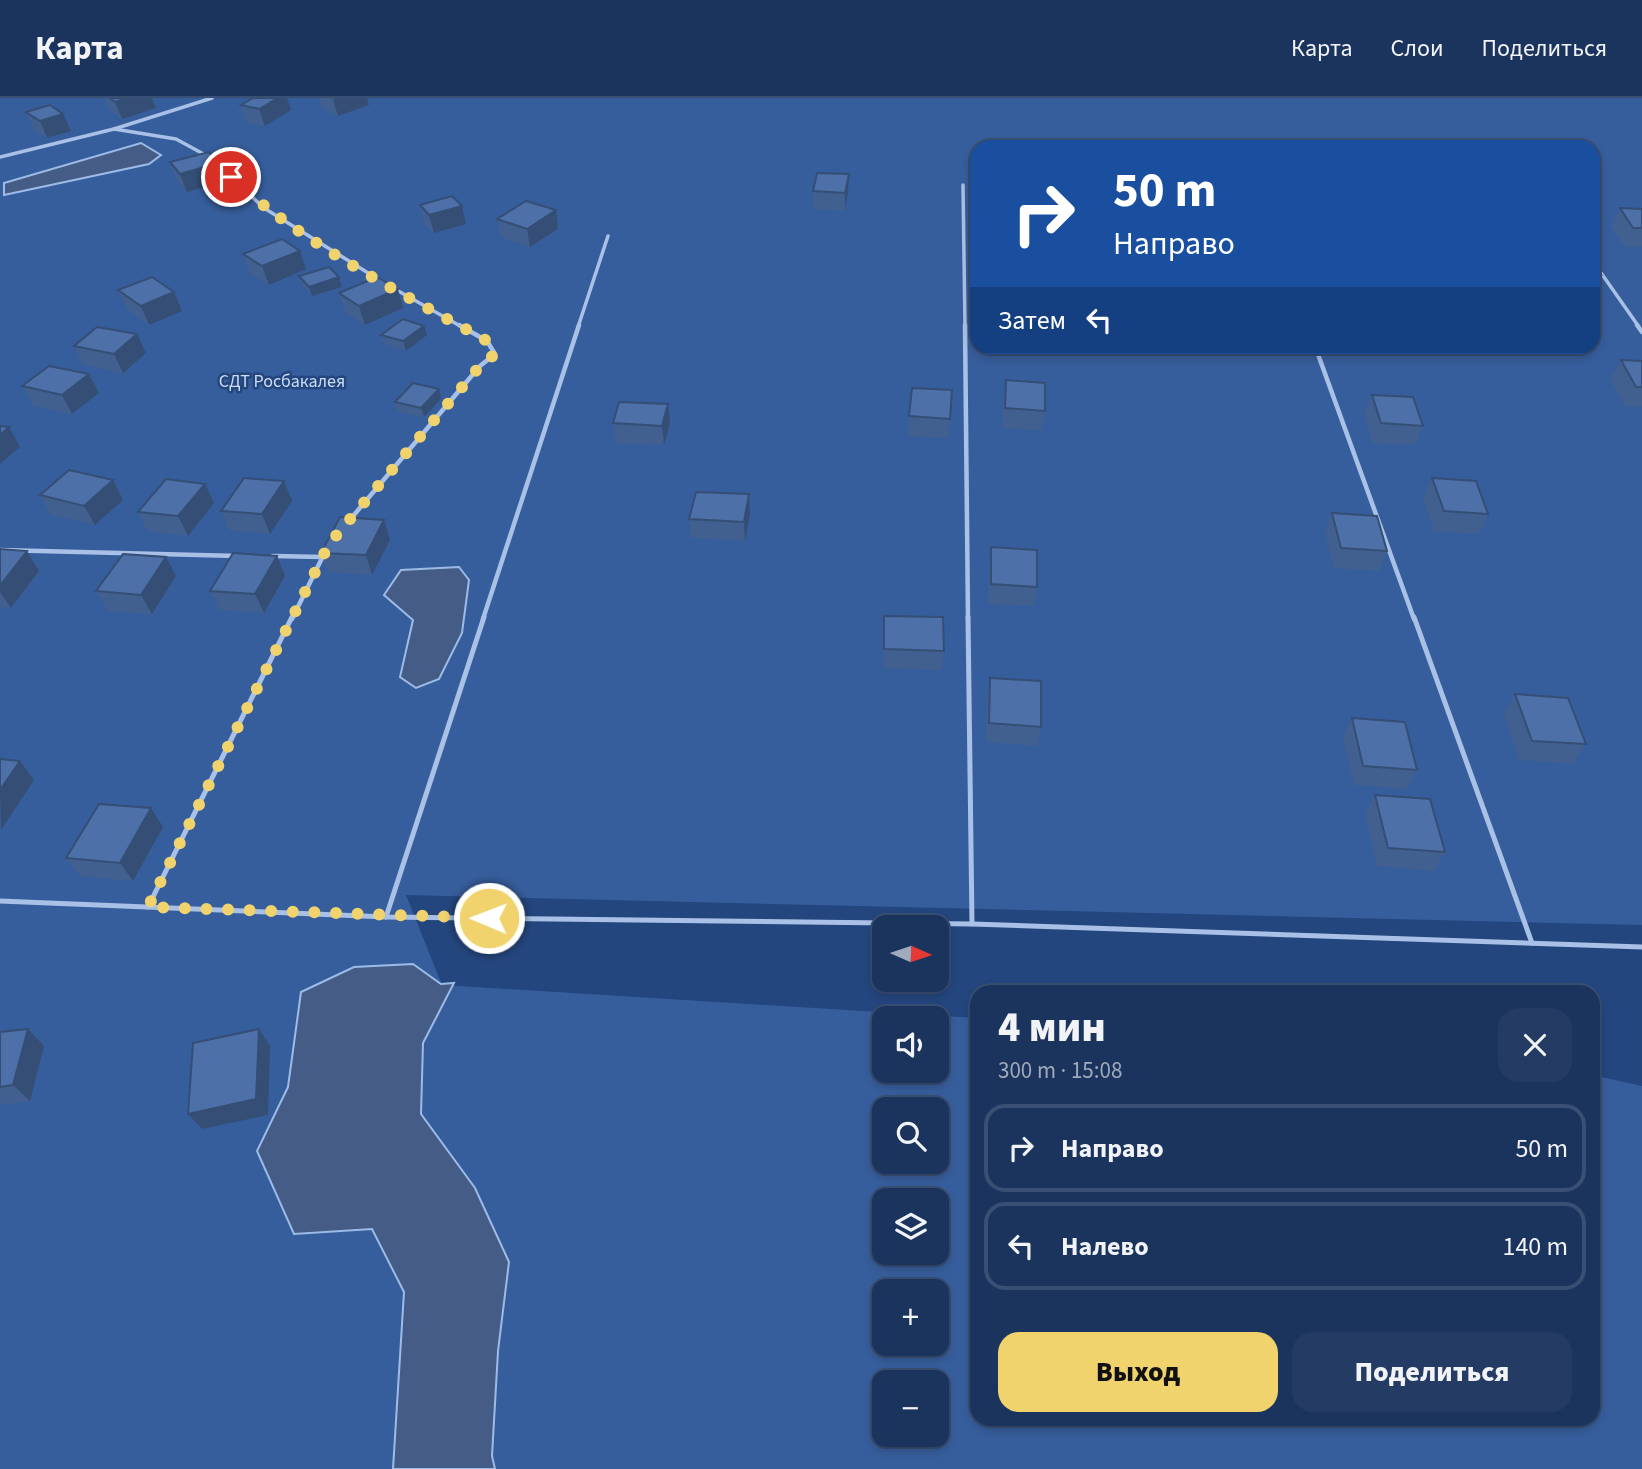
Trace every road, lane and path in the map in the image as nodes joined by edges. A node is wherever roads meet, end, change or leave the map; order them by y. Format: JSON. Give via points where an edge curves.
{"nodes":[{"id":1,"x":212,"y":98,"type":"edge"},
{"id":2,"x":114,"y":129,"type":"junction"},
{"id":3,"x":0,"y":157,"type":"edge"},
{"id":4,"x":962,"y":185,"type":"dead end"},
{"id":5,"x":608,"y":236,"type":"dead end"},
{"id":6,"x":1600,"y":271,"type":"edge"},
{"id":7,"x":1642,"y":331,"type":"edge"},
{"id":8,"x":1318,"y":354,"type":"edge"},
{"id":9,"x":347,"y":523,"type":"edge"},
{"id":10,"x":329,"y":544,"type":"edge"},
{"id":11,"x":0,"y":550,"type":"edge"},
{"id":12,"x":241,"y":556,"type":"edge"},
{"id":13,"x":268,"y":556,"type":"edge"},
{"id":14,"x":323,"y":557,"type":"junction"},
{"id":15,"x":0,"y":901,"type":"edge"},
{"id":16,"x":148,"y":907,"type":"junction"},
{"id":17,"x":386,"y":916,"type":"junction"},
{"id":18,"x":972,"y":924,"type":"junction"},
{"id":19,"x":1532,"y":943,"type":"junction"},
{"id":20,"x":1642,"y":947,"type":"edge"}],
"edges":[{"from":1,"to":2,"type":"lane"},
{"from":2,"to":3,"type":"lane"},
{"from":2,"to":9,"type":"lane","via":[[198,146],[264,208],[487,341],[495,354]]},
{"from":4,"to":18,"type":"lane"},
{"from":5,"to":17,"type":"lane"},
{"from":6,"to":7,"type":"lane"},
{"from":8,"to":19,"type":"lane"},
{"from":10,"to":14,"type":"lane"},
{"from":11,"to":12,"type":"lane"},
{"from":13,"to":14,"type":"lane"},
{"from":14,"to":16,"type":"lane"},
{"from":15,"to":16,"type":"lane"},
{"from":16,"to":17,"type":"lane"},
{"from":17,"to":18,"type":"lane"},
{"from":18,"to":19,"type":"lane"},
{"from":19,"to":20,"type":"lane"}]}
